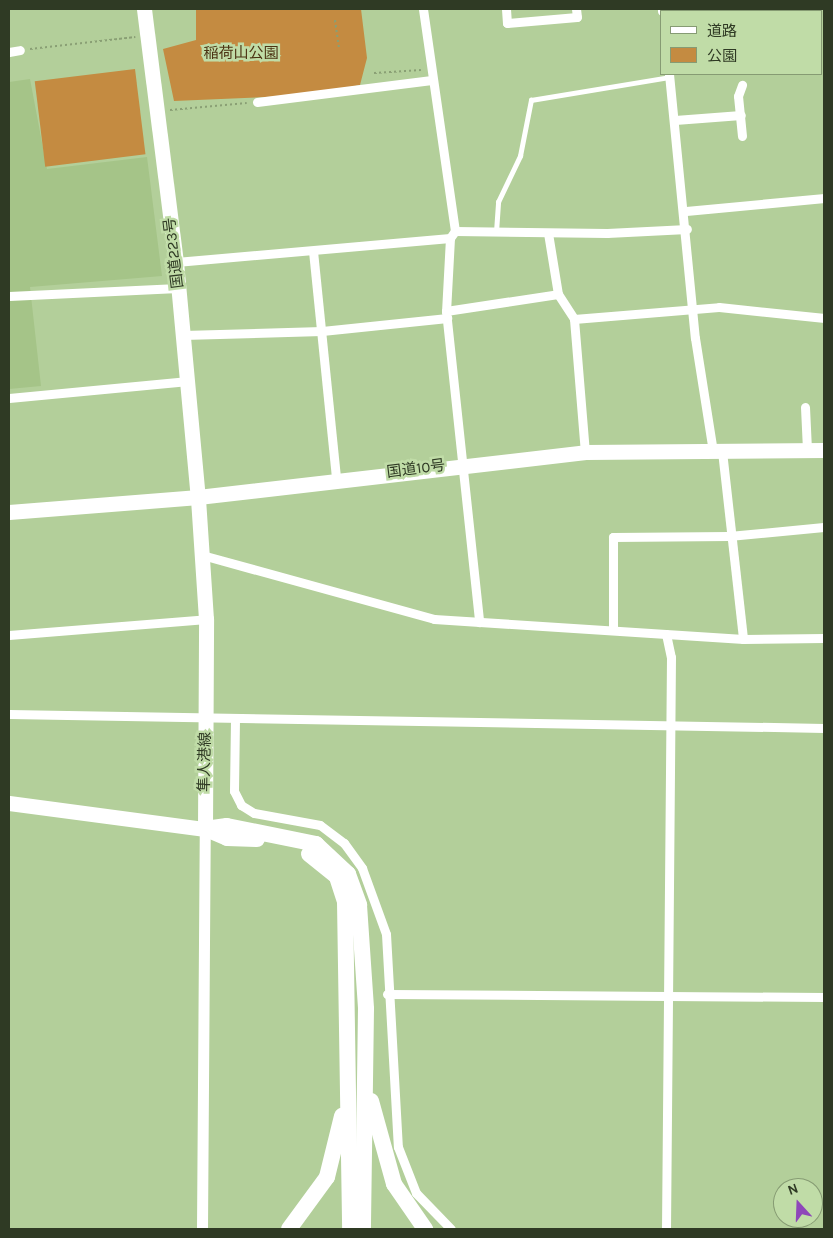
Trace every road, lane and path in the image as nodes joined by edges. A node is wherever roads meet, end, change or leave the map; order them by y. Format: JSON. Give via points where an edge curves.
{"nodes":[{"id":1,"x":144,"y":9,"type":"edge"},
{"id":2,"x":423,"y":9,"type":"edge"},
{"id":3,"x":506,"y":9,"type":"edge"},
{"id":4,"x":576,"y":9,"type":"edge"},
{"id":5,"x":335,"y":20,"type":"dead end"},
{"id":6,"x":147,"y":34,"type":"junction"},
{"id":7,"x":20,"y":50,"type":"joint"},
{"id":8,"x":339,"y":50,"type":"dead end"},
{"id":9,"x":9,"y":52,"type":"edge"},
{"id":10,"x":431,"y":70,"type":"junction"},
{"id":11,"x":374,"y":73,"type":"dead end"},
{"id":12,"x":670,"y":76,"type":"edge"},
{"id":13,"x":432,"y":80,"type":"junction"},
{"id":14,"x":742,"y":86,"type":"dead end"},
{"id":15,"x":257,"y":102,"type":"joint"},
{"id":16,"x":156,"y":112,"type":"junction"},
{"id":17,"x":740,"y":115,"type":"junction"},
{"id":18,"x":675,"y":120,"type":"junction"},
{"id":19,"x":742,"y":136,"type":"dead end"},
{"id":20,"x":824,"y":198,"type":"edge"},
{"id":21,"x":686,"y":211,"type":"junction"},
{"id":22,"x":687,"y":229,"type":"junction"},
{"id":23,"x":496,"y":232,"type":"junction"},
{"id":24,"x":548,"y":233,"type":"junction"},
{"id":25,"x":452,"y":235,"type":"junction"},
{"id":26,"x":313,"y":251,"type":"junction"},
{"id":27,"x":176,"y":262,"type":"junction"},
{"id":28,"x":178,"y":288,"type":"junction"},
{"id":29,"x":558,"y":294,"type":"junction"},
{"id":30,"x":9,"y":296,"type":"edge"},
{"id":31,"x":696,"y":312,"type":"junction"},
{"id":32,"x":446,"y":314,"type":"junction"},
{"id":33,"x":824,"y":318,"type":"edge"},
{"id":34,"x":574,"y":319,"type":"junction"},
{"id":35,"x":322,"y":331,"type":"junction"},
{"id":36,"x":183,"y":335,"type":"junction"},
{"id":37,"x":188,"y":381,"type":"junction"},
{"id":38,"x":9,"y":398,"type":"edge"},
{"id":39,"x":805,"y":406,"type":"dead end"},
{"id":40,"x":807,"y":449,"type":"junction"},
{"id":41,"x":824,"y":450,"type":"edge"},
{"id":42,"x":584,"y":452,"type":"junction"},
{"id":43,"x":717,"y":452,"type":"junction"},
{"id":44,"x":463,"y":463,"type":"junction"},
{"id":45,"x":336,"y":479,"type":"junction"},
{"id":46,"x":198,"y":498,"type":"junction"},
{"id":47,"x":9,"y":512,"type":"edge"},
{"id":48,"x":824,"y":527,"type":"edge"},
{"id":49,"x":729,"y":536,"type":"junction"},
{"id":50,"x":202,"y":556,"type":"junction"},
{"id":51,"x":206,"y":619,"type":"junction"},
{"id":52,"x":479,"y":622,"type":"junction"},
{"id":53,"x":613,"y":628,"type":"junction"},
{"id":54,"x":666,"y":634,"type":"junction"},
{"id":55,"x":9,"y":636,"type":"edge"},
{"id":56,"x":743,"y":638,"type":"junction"},
{"id":57,"x":824,"y":638,"type":"edge"},
{"id":58,"x":9,"y":714,"type":"edge"},
{"id":59,"x":206,"y":718,"type":"junction"},
{"id":60,"x":236,"y":719,"type":"junction"},
{"id":61,"x":668,"y":725,"type":"junction"},
{"id":62,"x":824,"y":728,"type":"edge"},
{"id":63,"x":9,"y":802,"type":"edge"},
{"id":64,"x":204,"y":829,"type":"junction"},
{"id":65,"x":387,"y":994,"type":"junction"},
{"id":66,"x":824,"y":997,"type":"edge"},
{"id":67,"x":668,"y":998,"type":"junction"},
{"id":68,"x":358,"y":1072,"type":"junction"},
{"id":69,"x":202,"y":1229,"type":"edge"},
{"id":70,"x":289,"y":1229,"type":"edge"},
{"id":71,"x":350,"y":1229,"type":"edge"},
{"id":72,"x":363,"y":1229,"type":"edge"},
{"id":73,"x":425,"y":1229,"type":"edge"},
{"id":74,"x":451,"y":1229,"type":"edge"},
{"id":75,"x":666,"y":1229,"type":"edge"}],
"edges":[{"from":1,"to":6,"type":"main road","name":"国道223号"},
{"from":2,"to":10,"type":"street"},
{"from":3,"to":4,"type":"street","via":[[507,23],[577,17]]},
{"from":5,"to":8,"type":"path"},
{"from":6,"to":7,"type":"path"},
{"from":6,"to":16,"type":"main road","name":"国道223号"},
{"from":7,"to":9,"type":"street"},
{"from":10,"to":11,"type":"path"},
{"from":10,"to":13,"type":"street"},
{"from":12,"to":18,"type":"street"},
{"from":12,"to":23,"type":"lane","via":[[531,100],[520,156],[498,202]]},
{"from":13,"to":15,"type":"street"},
{"from":13,"to":25,"type":"street"},
{"from":14,"to":17,"type":"street","via":[[738,96]]},
{"from":15,"to":16,"type":"path"},
{"from":16,"to":27,"type":"main road","name":"国道223号"},
{"from":17,"to":18,"type":"street"},
{"from":17,"to":19,"type":"street"},
{"from":18,"to":21,"type":"street"},
{"from":20,"to":21,"type":"street"},
{"from":21,"to":22,"type":"street"},
{"from":22,"to":24,"type":"street"},
{"from":22,"to":31,"type":"street"},
{"from":23,"to":24,"type":"street"},
{"from":23,"to":25,"type":"street"},
{"from":24,"to":29,"type":"street"},
{"from":25,"to":26,"type":"street"},
{"from":25,"to":32,"type":"street"},
{"from":26,"to":27,"type":"street"},
{"from":26,"to":35,"type":"street"},
{"from":27,"to":28,"type":"main road","name":"国道223号"},
{"from":28,"to":30,"type":"street"},
{"from":28,"to":36,"type":"main road","name":"国道223号"},
{"from":29,"to":32,"type":"street"},
{"from":29,"to":34,"type":"street"},
{"from":31,"to":33,"type":"street","via":[[719,307]]},
{"from":31,"to":34,"type":"street"},
{"from":31,"to":43,"type":"street","via":[[695,338]]},
{"from":32,"to":35,"type":"street"},
{"from":32,"to":44,"type":"street"},
{"from":34,"to":42,"type":"street"},
{"from":35,"to":36,"type":"street"},
{"from":35,"to":45,"type":"street"},
{"from":36,"to":37,"type":"main road","name":"国道223号"},
{"from":37,"to":38,"type":"street"},
{"from":37,"to":46,"type":"main road","name":"国道223号"},
{"from":39,"to":40,"type":"street"},
{"from":40,"to":41,"type":"main road","name":"国道10号"},
{"from":40,"to":43,"type":"main road","name":"国道10号"},
{"from":42,"to":43,"type":"main road","name":"国道10号"},
{"from":42,"to":44,"type":"main road","name":"国道10号"},
{"from":43,"to":49,"type":"street"},
{"from":44,"to":45,"type":"main road","name":"国道10号"},
{"from":44,"to":52,"type":"street"},
{"from":45,"to":46,"type":"main road","name":"国道10号"},
{"from":46,"to":47,"type":"main road","name":"国道10号"},
{"from":46,"to":50,"type":"main road","name":"隼人港線"},
{"from":48,"to":49,"type":"street"},
{"from":49,"to":53,"type":"street","via":[[613,537]]},
{"from":49,"to":56,"type":"street"},
{"from":50,"to":51,"type":"main road","name":"隼人港線"},
{"from":50,"to":52,"type":"street","via":[[428,618]]},
{"from":51,"to":55,"type":"street"},
{"from":51,"to":59,"type":"main road","name":"隼人港線"},
{"from":52,"to":53,"type":"street"},
{"from":53,"to":54,"type":"street"},
{"from":54,"to":56,"type":"street"},
{"from":54,"to":61,"type":"street","via":[[671,657]]},
{"from":56,"to":57,"type":"street"},
{"from":58,"to":59,"type":"street"},
{"from":59,"to":60,"type":"street"},
{"from":59,"to":64,"type":"main road","name":"隼人港線"},
{"from":60,"to":61,"type":"street"},
{"from":60,"to":65,"type":"street","via":[[234,791],[241,805],[254,813],[320,825],[344,843],[362,868],[384,926]]},
{"from":61,"to":62,"type":"street"},
{"from":61,"to":67,"type":"street"},
{"from":63,"to":64,"type":"main road"},
{"from":64,"to":68,"type":"highway","via":[[227,826],[316,844],[348,874],[358,905],[366,1009]]},
{"from":64,"to":69,"type":"street"},
{"from":65,"to":67,"type":"street"},
{"from":65,"to":74,"type":"street","via":[[391,1093],[401,1159],[424,1203]]},
{"from":66,"to":67,"type":"street"},
{"from":67,"to":75,"type":"street"},
{"from":68,"to":70,"type":"highway","via":[[334,1160],[319,1193]]},
{"from":68,"to":71,"type":"highway"},
{"from":68,"to":72,"type":"highway"},
{"from":68,"to":73,"type":"highway","via":[[394,1184]]}]}
